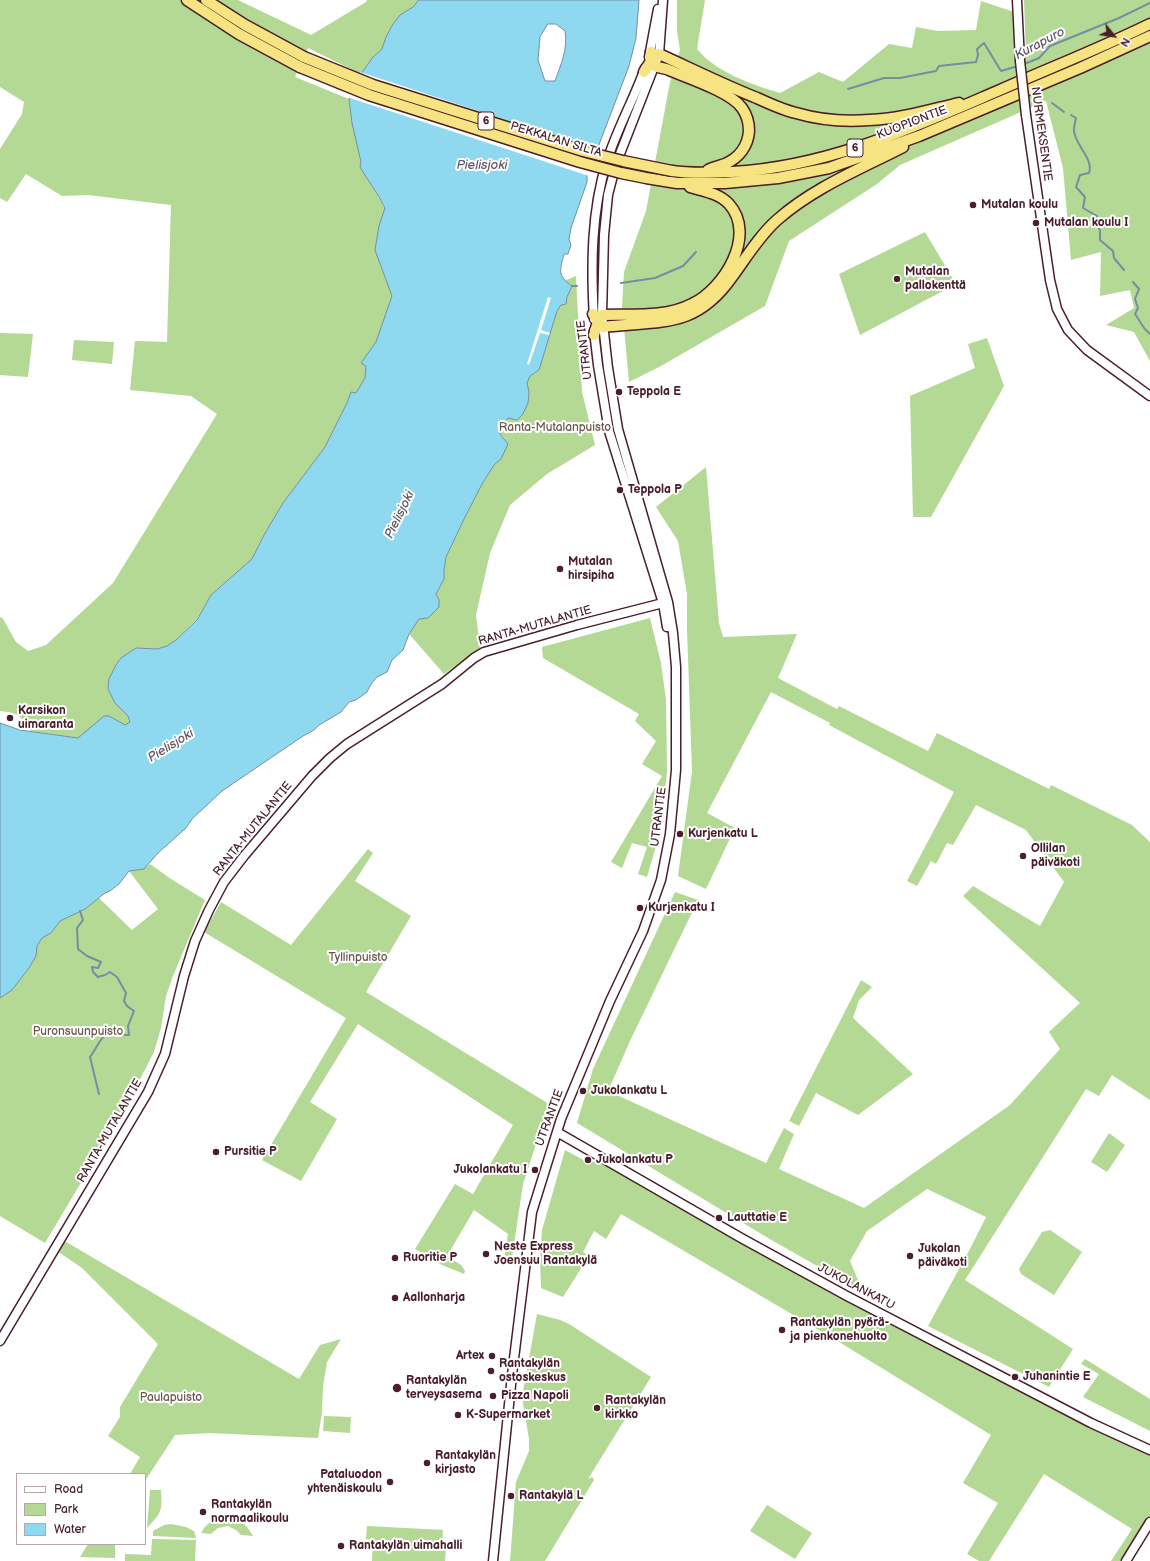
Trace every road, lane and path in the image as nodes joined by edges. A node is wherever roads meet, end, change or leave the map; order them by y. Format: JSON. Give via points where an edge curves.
{"nodes":[{"id":1,"x":187,"y":0,"type":"edge"},
{"id":2,"x":206,"y":0,"type":"edge"},
{"id":3,"x":658,"y":0,"type":"edge"},
{"id":4,"x":663,"y":0,"type":"edge"},
{"id":5,"x":1017,"y":0,"type":"edge"},
{"id":6,"x":1150,"y":24,"type":"edge"},
{"id":7,"x":1150,"y":36,"type":"edge"},
{"id":8,"x":654,"y":58,"type":"junction"},
{"id":9,"x":644,"y":72,"type":"joint"},
{"id":10,"x":1001,"y":89,"type":"junction"},
{"id":11,"x":918,"y":136,"type":"junction"},
{"id":12,"x":672,"y":171,"type":"joint"},
{"id":13,"x":701,"y":174,"type":"junction"},
{"id":14,"x":674,"y":182,"type":"junction"},
{"id":15,"x":599,"y":320,"type":"junction"},
{"id":16,"x":594,"y":335,"type":"joint"},
{"id":17,"x":1150,"y":396,"type":"edge"},
{"id":18,"x":663,"y":604,"type":"junction"},
{"id":19,"x":676,"y":697,"type":"junction"},
{"id":20,"x":557,"y":1132,"type":"junction"},
{"id":21,"x":0,"y":1340,"type":"edge"},
{"id":22,"x":1150,"y":1450,"type":"edge"},
{"id":23,"x":1150,"y":1522,"type":"edge"},
{"id":24,"x":493,"y":1561,"type":"edge"},
{"id":25,"x":1126,"y":1561,"type":"edge"}],
"edges":[{"from":1,"to":14,"type":"highway","name":"PEKKALAN SILTA","number":"6","bridge":true,"via":[[239,34],[300,67],[369,95],[572,159],[646,178]]},
{"from":2,"to":12,"type":"highway","name":"PEKKALAN SILTA","number":"6","bridge":true,"via":[[245,25],[304,57],[373,85],[575,149],[623,162]]},
{"from":3,"to":8,"type":"main road","name":"UTRANTIE"},
{"from":4,"to":8,"type":"main road","name":"UTRANTIE"},
{"from":5,"to":17,"type":"main road","name":"NURMEKSENTIE","bridge":true,"via":[[1026,115],[1050,280],[1057,309],[1068,330],[1087,350]]},
{"from":6,"to":10,"type":"highway","name":"KUOPIONTIE","number":"6","via":[[1076,59]]},
{"from":7,"to":11,"type":"highway","name":"KUOPIONTIE","number":"6"},
{"from":8,"to":9,"type":"highway"},
{"from":8,"to":10,"type":"highway","via":[[795,113],[844,121],[900,117],[970,100]]},
{"from":8,"to":13,"type":"highway","via":[[678,74],[735,100],[747,116],[747,141],[737,157]]},
{"from":8,"to":15,"type":"main road","name":"UTRANTIE","via":[[613,172],[608,195]]},
{"from":9,"to":15,"type":"main road","name":"UTRANTIE","via":[[612,146],[602,183],[594,231],[592,274]]},
{"from":10,"to":13,"type":"highway","name":"KUOPIONTIE","number":"6","via":[[899,133],[829,157],[754,171]]},
{"from":11,"to":14,"type":"highway","name":"KUOPIONTIE","number":"6","via":[[856,159],[803,174],[753,182]]},
{"from":11,"to":15,"type":"highway","via":[[904,147],[821,189],[777,220],[760,238],[714,300],[700,310],[672,321]]},
{"from":12,"to":13,"type":"highway","name":"KUOPIONTIE","number":"6"},
{"from":14,"to":15,"type":"highway","via":[[720,197],[729,203],[740,223],[741,234],[730,265],[711,291],[694,304],[649,314]]},
{"from":15,"to":16,"type":"highway"},
{"from":15,"to":19,"type":"main road","name":"UTRANTIE","via":[[618,429],[668,602],[673,633]]},
{"from":16,"to":18,"type":"main road","name":"UTRANTIE","via":[[609,431]]},
{"from":18,"to":19,"type":"main road","name":"UTRANTIE"},
{"from":18,"to":21,"type":"main road","name":"RANTA-MUTALANTIE","via":[[484,652],[442,684],[347,744],[312,776],[244,856],[221,889],[195,941],[165,1054],[148,1092]]},
{"from":19,"to":20,"type":"main road","name":"UTRANTIE","via":[[676,770],[670,834],[661,880],[643,931],[581,1068]]},
{"from":20,"to":22,"type":"main road","name":"JUKOLANKATU","via":[[847,1296],[1091,1423]]},
{"from":20,"to":24,"type":"main road","name":"UTRANTIE","via":[[532,1212]]},
{"from":23,"to":25,"type":"main road"}]}
